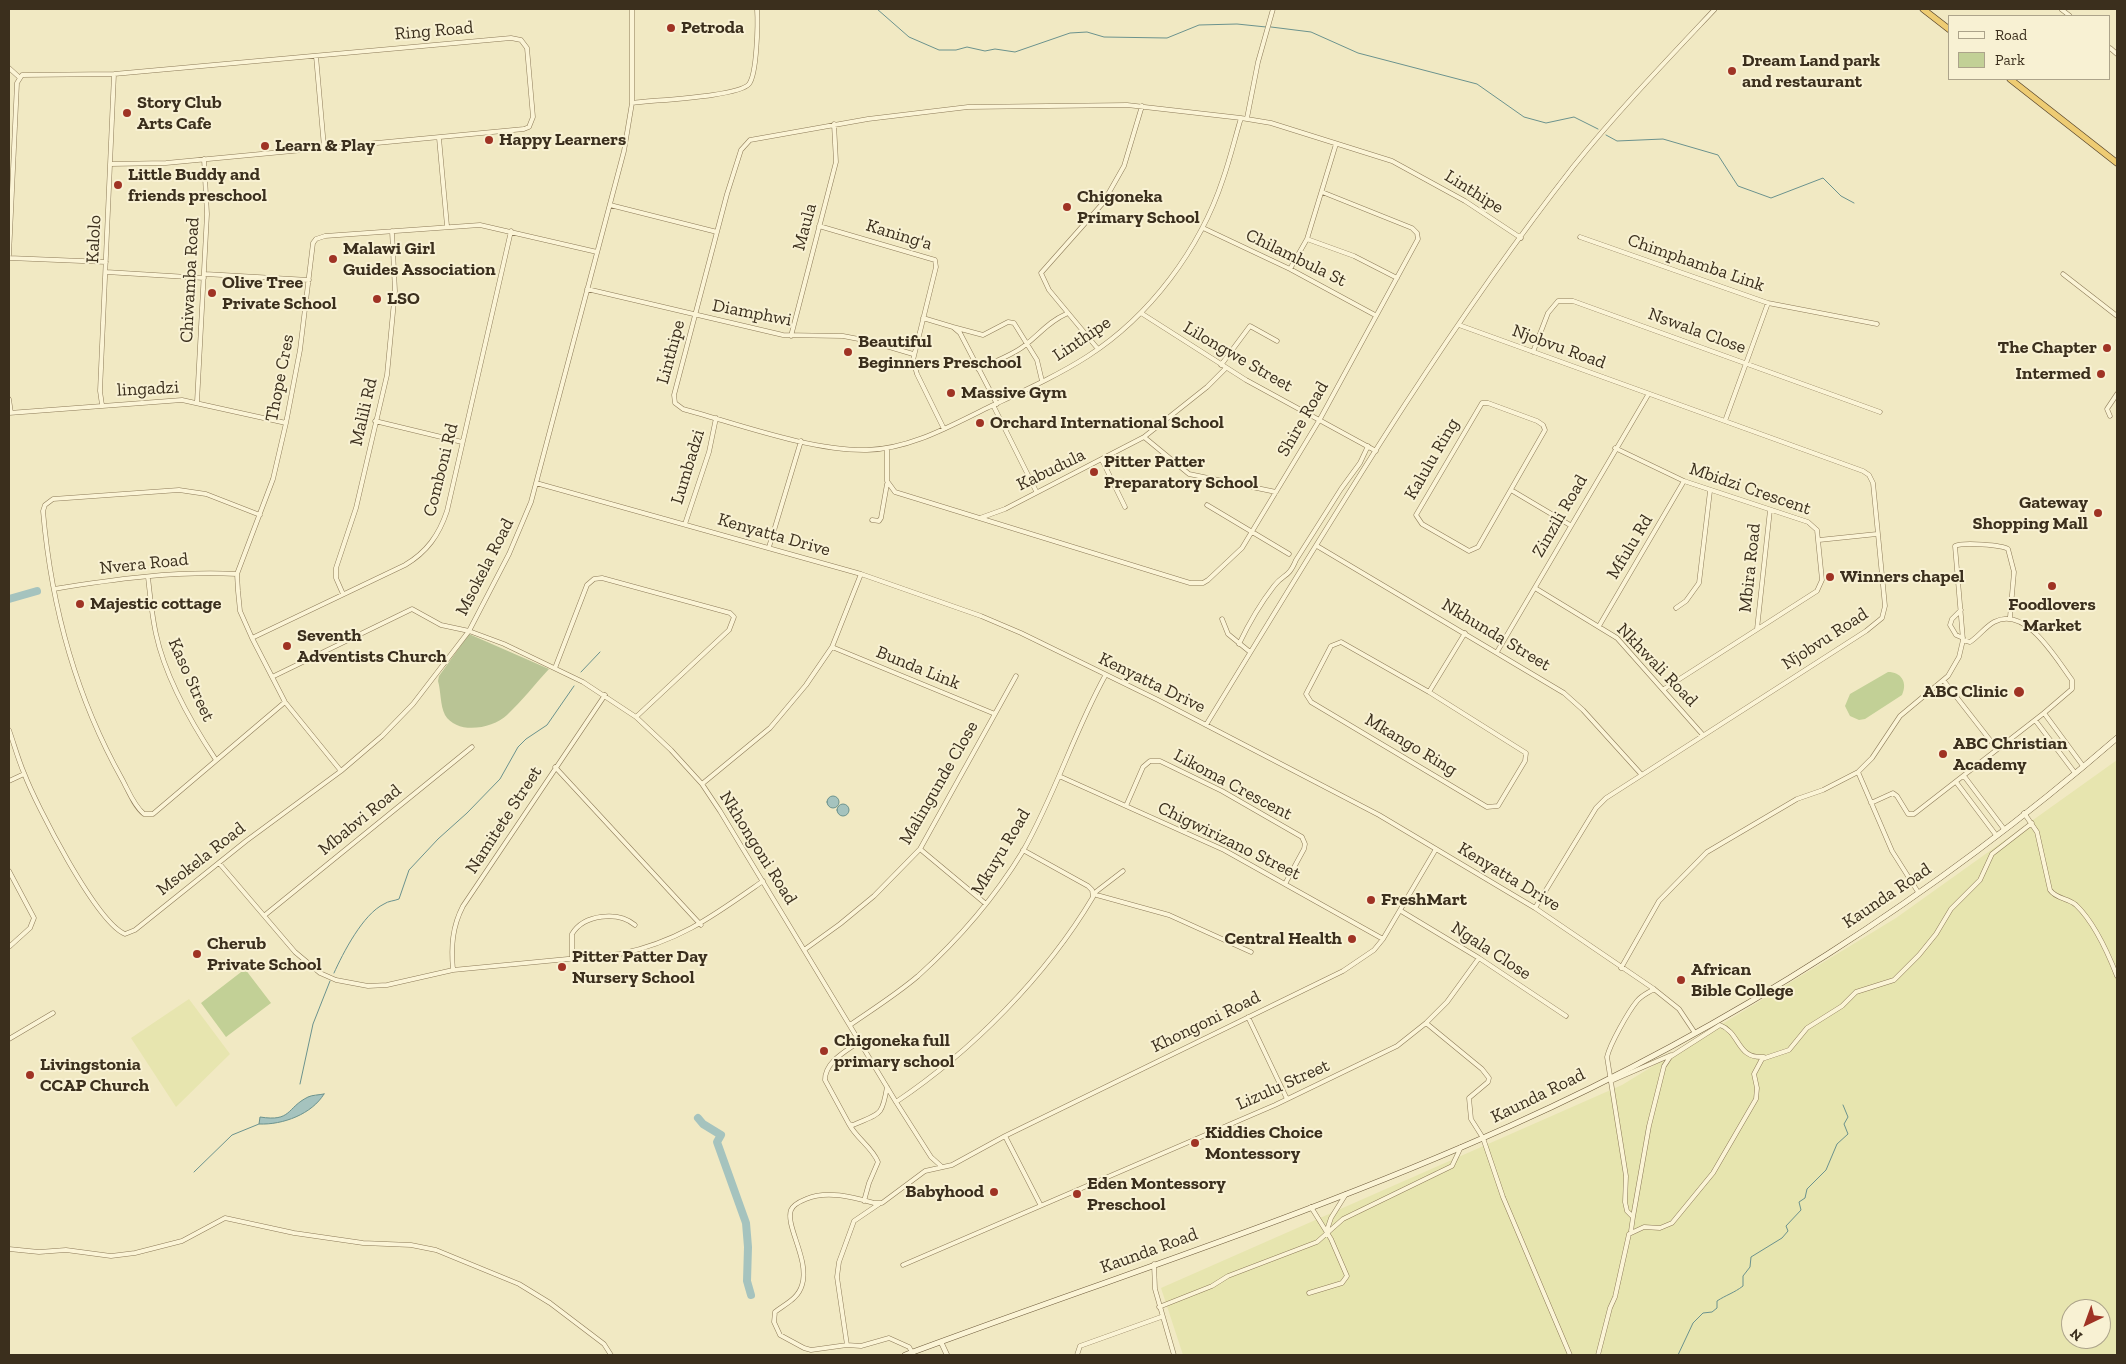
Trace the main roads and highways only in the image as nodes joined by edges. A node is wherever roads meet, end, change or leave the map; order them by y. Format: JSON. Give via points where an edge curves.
{"nodes":[{"id":1,"x":1923,"y":9,"type":"edge"},
{"id":2,"x":1948,"y":28,"type":"edge"},
{"id":3,"x":2011,"y":80,"type":"edge"},
{"id":4,"x":2117,"y":162,"type":"edge"},
{"id":5,"x":2117,"y":738,"type":"edge"},
{"id":6,"x":905,"y":1355,"type":"edge"}],
"edges":[{"from":1,"to":2,"type":"highway"},
{"from":3,"to":4,"type":"highway"},
{"from":5,"to":6,"type":"main road","name":"Kaunda Road","via":[[2004,829],[1918,892],[1782,982],[1610,1079],[1483,1138],[1347,1194]]}]}
